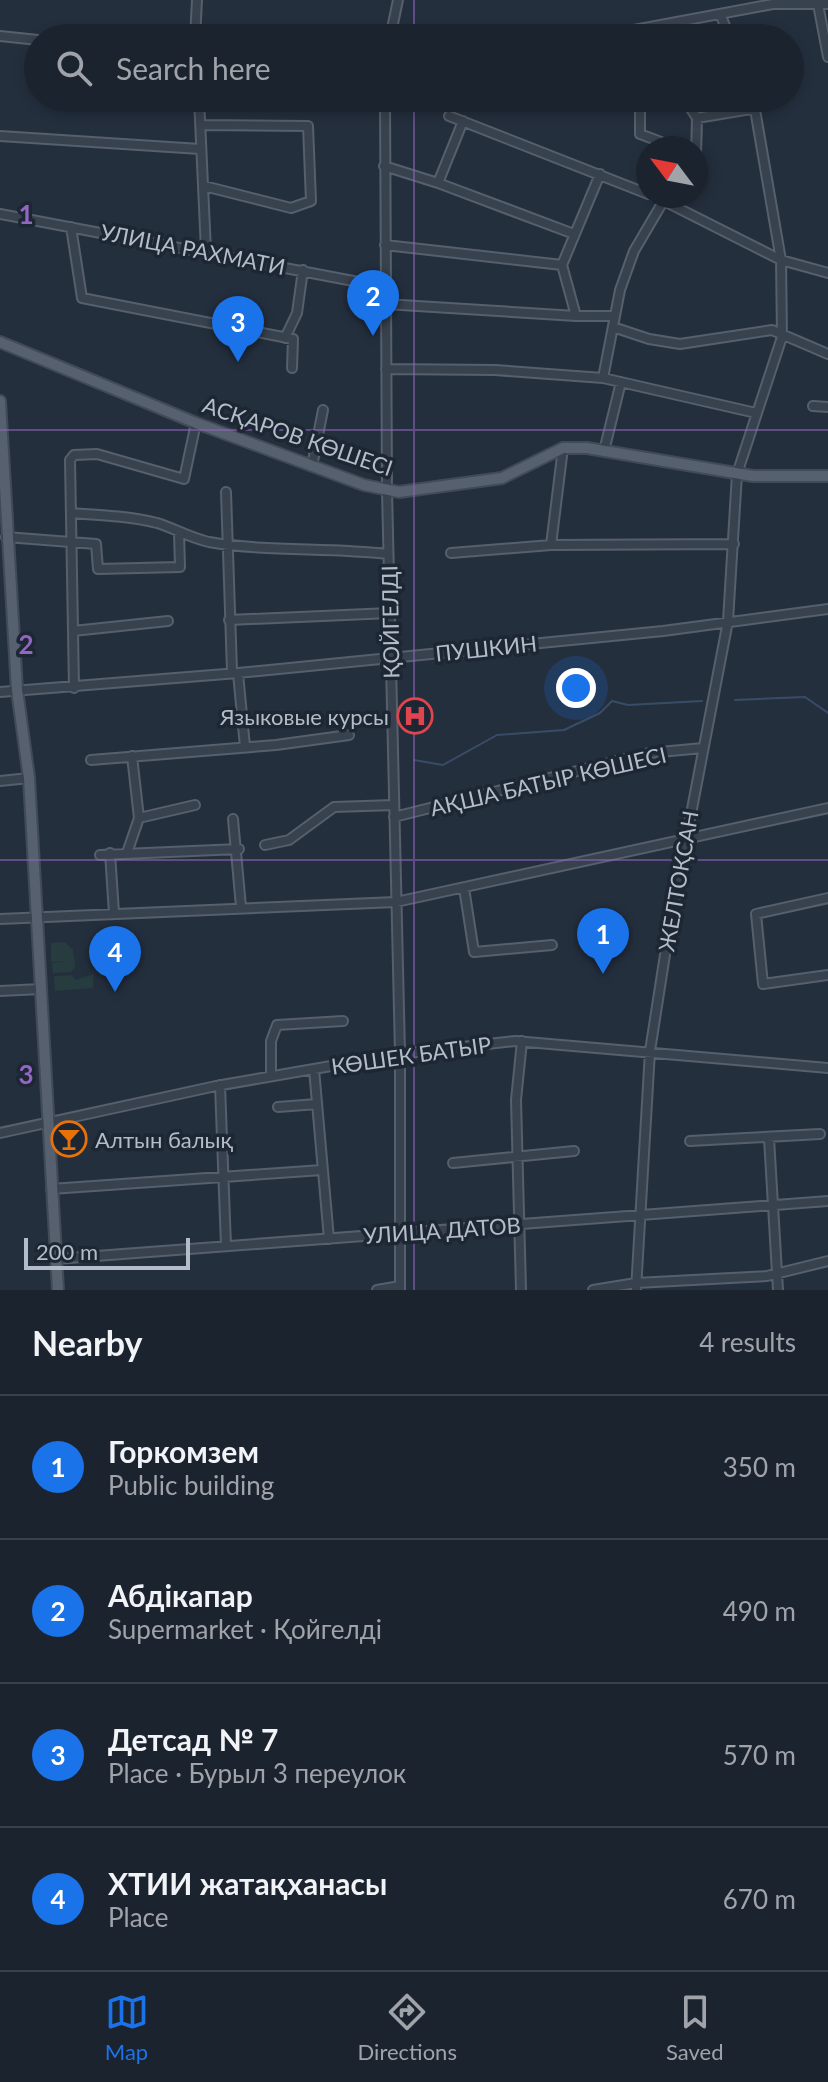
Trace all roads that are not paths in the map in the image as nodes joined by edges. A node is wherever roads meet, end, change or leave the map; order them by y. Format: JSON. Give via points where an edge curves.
{"nodes":[{"id":1,"x":197,"y":0,"type":"edge"},
{"id":2,"x":398,"y":0,"type":"edge"},
{"id":3,"x":823,"y":4,"type":"edge"},
{"id":4,"x":721,"y":16,"type":"junction"},
{"id":5,"x":196,"y":24,"type":"edge"},
{"id":6,"x":393,"y":24,"type":"edge"},
{"id":7,"x":661,"y":24,"type":"edge"},
{"id":8,"x":724,"y":24,"type":"edge"},
{"id":9,"x":0,"y":36,"type":"edge"},
{"id":10,"x":24,"y":39,"type":"edge"},
{"id":11,"x":828,"y":57,"type":"edge"},
{"id":12,"x":200,"y":112,"type":"edge"},
{"id":13,"x":385,"y":112,"type":"edge"},
{"id":14,"x":639,"y":112,"type":"edge"},
{"id":15,"x":693,"y":112,"type":"edge"},
{"id":16,"x":733,"y":112,"type":"edge"},
{"id":17,"x":758,"y":112,"type":"edge"},
{"id":18,"x":449,"y":116,"type":"dead end"},
{"id":19,"x":697,"y":118,"type":"junction"},
{"id":20,"x":463,"y":121,"type":"junction"},
{"id":21,"x":201,"y":125,"type":"junction"},
{"id":22,"x":0,"y":136,"type":"edge"},
{"id":23,"x":645,"y":136,"type":"edge"},
{"id":24,"x":697,"y":136,"type":"edge"},
{"id":25,"x":200,"y":149,"type":"junction"},
{"id":26,"x":384,"y":166,"type":"junction"},
{"id":27,"x":600,"y":174,"type":"junction"},
{"id":28,"x":438,"y":183,"type":"junction"},
{"id":29,"x":204,"y":186,"type":"junction"},
{"id":30,"x":636,"y":189,"type":"edge"},
{"id":31,"x":659,"y":208,"type":"edge"},
{"id":32,"x":680,"y":208,"type":"edge"},
{"id":33,"x":0,"y":214,"type":"edge"},
{"id":34,"x":71,"y":227,"type":"junction"},
{"id":35,"x":574,"y":234,"type":"junction"},
{"id":36,"x":385,"y":245,"type":"junction"},
{"id":37,"x":206,"y":251,"type":"junction"},
{"id":38,"x":781,"y":260,"type":"junction"},
{"id":39,"x":562,"y":265,"type":"junction"},
{"id":40,"x":303,"y":270,"type":"junction"},
{"id":41,"x":828,"y":273,"type":"edge"},
{"id":42,"x":385,"y":287,"type":"junction"},
{"id":43,"x":385,"y":304,"type":"junction"},
{"id":44,"x":576,"y":316,"type":"junction"},
{"id":45,"x":614,"y":316,"type":"junction"},
{"id":46,"x":613,"y":327,"type":"junction"},
{"id":47,"x":782,"y":337,"type":"junction"},
{"id":48,"x":285,"y":338,"type":"junction"},
{"id":49,"x":0,"y":342,"type":"edge"},
{"id":50,"x":828,"y":354,"type":"edge"},
{"id":51,"x":292,"y":368,"type":"dead end"},
{"id":52,"x":386,"y":369,"type":"junction"},
{"id":53,"x":603,"y":378,"type":"junction"},
{"id":54,"x":621,"y":382,"type":"junction"},
{"id":55,"x":0,"y":401,"type":"edge"},
{"id":56,"x":813,"y":406,"type":"dead end"},
{"id":57,"x":828,"y":407,"type":"edge"},
{"id":58,"x":323,"y":410,"type":"dead end"},
{"id":59,"x":756,"y":413,"type":"junction"},
{"id":60,"x":196,"y":423,"type":"junction"},
{"id":61,"x":563,"y":448,"type":"junction"},
{"id":62,"x":604,"y":451,"type":"junction"},
{"id":63,"x":312,"y":466,"type":"junction"},
{"id":64,"x":737,"y":474,"type":"junction"},
{"id":65,"x":828,"y":476,"type":"edge"},
{"id":66,"x":387,"y":490,"type":"junction"},
{"id":67,"x":226,"y":492,"type":"dead end"},
{"id":68,"x":71,"y":513,"type":"junction"},
{"id":69,"x":179,"y":533,"type":"junction"},
{"id":70,"x":6,"y":537,"type":"junction"},
{"id":71,"x":70,"y":540,"type":"junction"},
{"id":72,"x":734,"y":544,"type":"junction"},
{"id":73,"x":229,"y":545,"type":"junction"},
{"id":74,"x":551,"y":545,"type":"junction"},
{"id":75,"x":451,"y":553,"type":"dead end"},
{"id":76,"x":388,"y":554,"type":"junction"},
{"id":77,"x":6,"y":599,"type":"edge"},
{"id":78,"x":828,"y":609,"type":"edge"},
{"id":79,"x":390,"y":613,"type":"junction"},
{"id":80,"x":229,"y":620,"type":"junction"},
{"id":81,"x":168,"y":621,"type":"dead end"},
{"id":82,"x":728,"y":621,"type":"junction"},
{"id":83,"x":73,"y":631,"type":"junction"},
{"id":84,"x":391,"y":657,"type":"junction"},
{"id":85,"x":235,"y":672,"type":"junction"},
{"id":86,"x":74,"y":688,"type":"junction"},
{"id":87,"x":17,"y":690,"type":"junction"},
{"id":88,"x":0,"y":692,"type":"edge"},
{"id":89,"x":349,"y":735,"type":"dead end"},
{"id":90,"x":245,"y":747,"type":"junction"},
{"id":91,"x":703,"y":748,"type":"junction"},
{"id":92,"x":132,"y":756,"type":"junction"},
{"id":93,"x":91,"y":760,"type":"dead end"},
{"id":94,"x":29,"y":778,"type":"junction"},
{"id":95,"x":0,"y":781,"type":"edge"},
{"id":96,"x":195,"y":805,"type":"dead end"},
{"id":97,"x":394,"y":805,"type":"junction"},
{"id":98,"x":828,"y":808,"type":"edge"},
{"id":99,"x":394,"y":817,"type":"junction"},
{"id":100,"x":139,"y":818,"type":"junction"},
{"id":101,"x":233,"y":819,"type":"dead end"},
{"id":102,"x":686,"y":837,"type":"junction"},
{"id":103,"x":265,"y":845,"type":"dead end"},
{"id":104,"x":239,"y":849,"type":"junction"},
{"id":105,"x":110,"y":853,"type":"junction"},
{"id":106,"x":127,"y":853,"type":"junction"},
{"id":107,"x":100,"y":855,"type":"dead end"},
{"id":108,"x":464,"y":888,"type":"junction"},
{"id":109,"x":828,"y":898,"type":"edge"},
{"id":110,"x":396,"y":902,"type":"junction"},
{"id":111,"x":241,"y":907,"type":"junction"},
{"id":112,"x":114,"y":913,"type":"junction"},
{"id":113,"x":38,"y":918,"type":"junction"},
{"id":114,"x":0,"y":919,"type":"edge"},
{"id":115,"x":552,"y":945,"type":"dead end"},
{"id":116,"x":828,"y":975,"type":"edge"},
{"id":117,"x":41,"y":989,"type":"junction"},
{"id":118,"x":0,"y":991,"type":"edge"},
{"id":119,"x":343,"y":1021,"type":"dead end"},
{"id":120,"x":522,"y":1041,"type":"junction"},
{"id":121,"x":650,"y":1051,"type":"junction"},
{"id":122,"x":400,"y":1054,"type":"junction"},
{"id":123,"x":828,"y":1068,"type":"edge"},
{"id":124,"x":314,"y":1069,"type":"junction"},
{"id":125,"x":271,"y":1076,"type":"junction"},
{"id":126,"x":220,"y":1085,"type":"junction"},
{"id":127,"x":317,"y":1104,"type":"junction"},
{"id":128,"x":278,"y":1107,"type":"dead end"},
{"id":129,"x":46,"y":1124,"type":"junction"},
{"id":130,"x":0,"y":1133,"type":"edge"},
{"id":131,"x":820,"y":1134,"type":"dead end"},
{"id":132,"x":769,"y":1138,"type":"junction"},
{"id":133,"x":690,"y":1141,"type":"dead end"},
{"id":134,"x":574,"y":1151,"type":"dead end"},
{"id":135,"x":517,"y":1156,"type":"junction"},
{"id":136,"x":453,"y":1163,"type":"dead end"},
{"id":137,"x":322,"y":1170,"type":"junction"},
{"id":138,"x":224,"y":1178,"type":"junction"},
{"id":139,"x":51,"y":1189,"type":"junction"},
{"id":140,"x":828,"y":1201,"type":"edge"},
{"id":141,"x":772,"y":1206,"type":"junction"},
{"id":142,"x":641,"y":1215,"type":"junction"},
{"id":143,"x":519,"y":1225,"type":"junction"},
{"id":144,"x":400,"y":1232,"type":"junction"},
{"id":145,"x":329,"y":1239,"type":"junction"},
{"id":146,"x":226,"y":1246,"type":"junction"},
{"id":147,"x":56,"y":1259,"type":"junction"},
{"id":148,"x":828,"y":1261,"type":"edge"},
{"id":149,"x":777,"y":1274,"type":"junction"},
{"id":150,"x":636,"y":1287,"type":"edge"},
{"id":151,"x":400,"y":1288,"type":"edge"},
{"id":152,"x":58,"y":1290,"type":"edge"},
{"id":153,"x":377,"y":1290,"type":"edge"},
{"id":154,"x":521,"y":1290,"type":"edge"},
{"id":155,"x":593,"y":1290,"type":"edge"},
{"id":156,"x":778,"y":1290,"type":"edge"}],
"edges":[{"from":1,"to":5,"type":"street"},
{"from":2,"to":6,"type":"street"},
{"from":3,"to":4,"type":"street","via":[[773,4]]},
{"from":3,"to":11,"type":"street"},
{"from":4,"to":7,"type":"street"},
{"from":4,"to":8,"type":"street"},
{"from":9,"to":10,"type":"street"},
{"from":12,"to":21,"type":"street"},
{"from":13,"to":26,"type":"street","name":"ҚОЙГЕЛДІ"},
{"from":14,"to":23,"type":"street","via":[[640,134]]},
{"from":15,"to":19,"type":"street"},
{"from":16,"to":19,"type":"street"},
{"from":17,"to":38,"type":"street","name":"ЖЕЛТОҚСАН"},
{"from":18,"to":20,"type":"street"},
{"from":19,"to":24,"type":"street"},
{"from":20,"to":27,"type":"street"},
{"from":20,"to":28,"type":"street"},
{"from":21,"to":25,"type":"street"},
{"from":21,"to":29,"type":"street","via":[[308,126],[311,201],[291,208]]},
{"from":22,"to":25,"type":"street"},
{"from":25,"to":29,"type":"street"},
{"from":26,"to":28,"type":"street"},
{"from":26,"to":36,"type":"street","name":"ҚОЙГЕЛДІ"},
{"from":27,"to":30,"type":"street"},
{"from":27,"to":35,"type":"street"},
{"from":28,"to":35,"type":"street"},
{"from":29,"to":37,"type":"street"},
{"from":31,"to":45,"type":"street","via":[[634,251]]},
{"from":32,"to":38,"type":"street"},
{"from":33,"to":34,"type":"street","name":"УЛИЦА РАХМАТИ"},
{"from":34,"to":37,"type":"street","name":"УЛИЦА РАХМАТИ"},
{"from":34,"to":48,"type":"street","via":[[83,299]]},
{"from":35,"to":39,"type":"street"},
{"from":36,"to":39,"type":"street"},
{"from":36,"to":42,"type":"street","name":"ҚОЙГЕЛДІ"},
{"from":37,"to":40,"type":"street","name":"УЛИЦА РАХМАТИ"},
{"from":38,"to":41,"type":"street"},
{"from":38,"to":47,"type":"street","name":"ЖЕЛТОҚСАН"},
{"from":39,"to":44,"type":"street"},
{"from":40,"to":42,"type":"street","name":"УЛИЦА РАХМАТИ"},
{"from":40,"to":48,"type":"street","via":[[297,313]]},
{"from":42,"to":43,"type":"street","name":"ҚОЙГЕЛДІ"},
{"from":43,"to":44,"type":"street"},
{"from":43,"to":52,"type":"street","name":"ҚОЙГЕЛДІ"},
{"from":44,"to":45,"type":"street"},
{"from":45,"to":46,"type":"street"},
{"from":46,"to":47,"type":"street","via":[[680,344],[772,330]]},
{"from":46,"to":53,"type":"street"},
{"from":47,"to":50,"type":"street"},
{"from":47,"to":59,"type":"street","name":"ЖЕЛТОҚСАН"},
{"from":48,"to":51,"type":"street","via":[[295,341]]},
{"from":49,"to":60,"type":"main road","name":"АСҚАРОВ КӨШЕСІ"},
{"from":52,"to":53,"type":"street"},
{"from":52,"to":66,"type":"street","name":"ҚОЙГЕЛДІ"},
{"from":53,"to":54,"type":"street"},
{"from":54,"to":59,"type":"street"},
{"from":54,"to":62,"type":"street"},
{"from":55,"to":70,"type":"main road"},
{"from":56,"to":57,"type":"street"},
{"from":58,"to":63,"type":"street"},
{"from":59,"to":64,"type":"street","name":"ЖЕЛТОҚСАН"},
{"from":60,"to":63,"type":"main road","name":"АСҚАРОВ КӨШЕСІ"},
{"from":60,"to":68,"type":"street","via":[[184,479],[97,454],[71,456]]},
{"from":61,"to":62,"type":"main road"},
{"from":61,"to":66,"type":"main road","name":"АСҚАРОВ КӨШЕСІ","via":[[502,478]]},
{"from":61,"to":74,"type":"street"},
{"from":62,"to":64,"type":"main road"},
{"from":63,"to":66,"type":"main road","name":"АСҚАРОВ КӨШЕСІ"},
{"from":64,"to":65,"type":"main road"},
{"from":64,"to":72,"type":"street","name":"ЖЕЛТОҚСАН"},
{"from":66,"to":76,"type":"street","name":"ҚОЙГЕЛДІ"},
{"from":67,"to":73,"type":"street"},
{"from":68,"to":69,"type":"street","via":[[128,517]]},
{"from":68,"to":71,"type":"street"},
{"from":69,"to":71,"type":"street","via":[[180,567],[98,569],[96,544]]},
{"from":69,"to":73,"type":"street"},
{"from":70,"to":71,"type":"street"},
{"from":70,"to":77,"type":"main road"},
{"from":71,"to":83,"type":"street"},
{"from":72,"to":74,"type":"street"},
{"from":72,"to":82,"type":"street","name":"ЖЕЛТОҚСАН"},
{"from":73,"to":76,"type":"street"},
{"from":73,"to":80,"type":"street"},
{"from":74,"to":75,"type":"street"},
{"from":76,"to":79,"type":"street","name":"ҚОЙГЕЛДІ"},
{"from":77,"to":87,"type":"main road"},
{"from":78,"to":82,"type":"street","name":"ПУШКИН"},
{"from":79,"to":80,"type":"street"},
{"from":79,"to":84,"type":"street","name":"ҚОЙГЕЛДІ"},
{"from":80,"to":85,"type":"street"},
{"from":81,"to":83,"type":"street"},
{"from":82,"to":84,"type":"street","name":"ПУШКИН"},
{"from":82,"to":91,"type":"street","name":"ЖЕЛТОҚСАН"},
{"from":83,"to":86,"type":"street"},
{"from":84,"to":85,"type":"street","name":"ПУШКИН"},
{"from":84,"to":97,"type":"street","name":"ҚОЙГЕЛДІ"},
{"from":85,"to":86,"type":"street","name":"ПУШКИН"},
{"from":85,"to":90,"type":"street"},
{"from":86,"to":87,"type":"street","name":"ПУШКИН"},
{"from":87,"to":88,"type":"street","name":"ПУШКИН"},
{"from":87,"to":94,"type":"main road"},
{"from":89,"to":90,"type":"street"},
{"from":90,"to":92,"type":"street"},
{"from":91,"to":99,"type":"street","name":"АҚША БАТЫР КӨШЕСІ","via":[[649,753]]},
{"from":91,"to":102,"type":"street","name":"ЖЕЛТОҚСАН"},
{"from":92,"to":93,"type":"street"},
{"from":92,"to":100,"type":"street"},
{"from":94,"to":95,"type":"street"},
{"from":94,"to":113,"type":"main road"},
{"from":96,"to":100,"type":"street"},
{"from":97,"to":99,"type":"street","name":"ҚОЙГЕЛДІ"},
{"from":97,"to":103,"type":"street","via":[[334,807],[289,840]]},
{"from":98,"to":102,"type":"street"},
{"from":99,"to":110,"type":"street","name":"ҚОЙГЕЛДІ"},
{"from":100,"to":106,"type":"street"},
{"from":101,"to":104,"type":"street"},
{"from":102,"to":108,"type":"street"},
{"from":102,"to":121,"type":"street","name":"ЖЕЛТОҚСАН"},
{"from":104,"to":106,"type":"street"},
{"from":104,"to":111,"type":"street"},
{"from":105,"to":106,"type":"street"},
{"from":105,"to":107,"type":"street"},
{"from":105,"to":112,"type":"street"},
{"from":108,"to":110,"type":"street"},
{"from":108,"to":115,"type":"street","via":[[474,952]]},
{"from":109,"to":116,"type":"street","via":[[756,913],[763,984]]},
{"from":110,"to":111,"type":"street"},
{"from":110,"to":122,"type":"street","name":"ҚОЙГЕЛДІ"},
{"from":111,"to":112,"type":"street"},
{"from":112,"to":113,"type":"street"},
{"from":113,"to":114,"type":"street"},
{"from":113,"to":117,"type":"main road"},
{"from":117,"to":118,"type":"street"},
{"from":117,"to":129,"type":"main road"},
{"from":119,"to":125,"type":"street","via":[[277,1025],[271,1041]]},
{"from":120,"to":121,"type":"street","name":"КӨШЕК БАТЫР"},
{"from":120,"to":122,"type":"street","name":"КӨШЕК БАТЫР"},
{"from":120,"to":135,"type":"street"},
{"from":121,"to":123,"type":"street","name":"КӨШЕК БАТЫР"},
{"from":121,"to":142,"type":"street","name":"ЖЕЛТОҚСАН"},
{"from":122,"to":124,"type":"street","name":"КӨШЕК БАТЫР"},
{"from":122,"to":144,"type":"street","name":"ҚОЙГЕЛДІ"},
{"from":124,"to":125,"type":"street","name":"КӨШЕК БАТЫР"},
{"from":124,"to":127,"type":"street"},
{"from":125,"to":126,"type":"street","name":"КӨШЕК БАТЫР"},
{"from":126,"to":129,"type":"street","name":"КӨШЕК БАТЫР"},
{"from":126,"to":138,"type":"street"},
{"from":127,"to":128,"type":"street"},
{"from":127,"to":137,"type":"street"},
{"from":129,"to":130,"type":"street","name":"КӨШЕК БАТЫР"},
{"from":129,"to":139,"type":"main road"},
{"from":131,"to":132,"type":"street"},
{"from":132,"to":133,"type":"street"},
{"from":132,"to":141,"type":"street"},
{"from":134,"to":135,"type":"street"},
{"from":135,"to":136,"type":"street"},
{"from":135,"to":143,"type":"street"},
{"from":137,"to":138,"type":"street"},
{"from":137,"to":145,"type":"street"},
{"from":138,"to":139,"type":"street"},
{"from":138,"to":146,"type":"street"},
{"from":139,"to":147,"type":"main road"},
{"from":140,"to":141,"type":"street","name":"УЛИЦА ДАТОВ"},
{"from":141,"to":142,"type":"street","name":"УЛИЦА ДАТОВ"},
{"from":141,"to":149,"type":"street"},
{"from":142,"to":143,"type":"street","name":"УЛИЦА ДАТОВ"},
{"from":142,"to":150,"type":"street","name":"ЖЕЛТОҚСАН"},
{"from":143,"to":144,"type":"street","name":"УЛИЦА ДАТОВ"},
{"from":143,"to":154,"type":"street"},
{"from":144,"to":145,"type":"street","name":"УЛИЦА ДАТОВ"},
{"from":144,"to":151,"type":"street","name":"ҚОЙГЕЛДІ"},
{"from":145,"to":146,"type":"street","name":"УЛИЦА ДАТОВ"},
{"from":146,"to":147,"type":"street","name":"УЛИЦА ДАТОВ"},
{"from":147,"to":152,"type":"main road"},
{"from":148,"to":149,"type":"street"},
{"from":149,"to":150,"type":"street"},
{"from":149,"to":156,"type":"street"},
{"from":150,"to":155,"type":"street"},
{"from":151,"to":153,"type":"street"}]}
